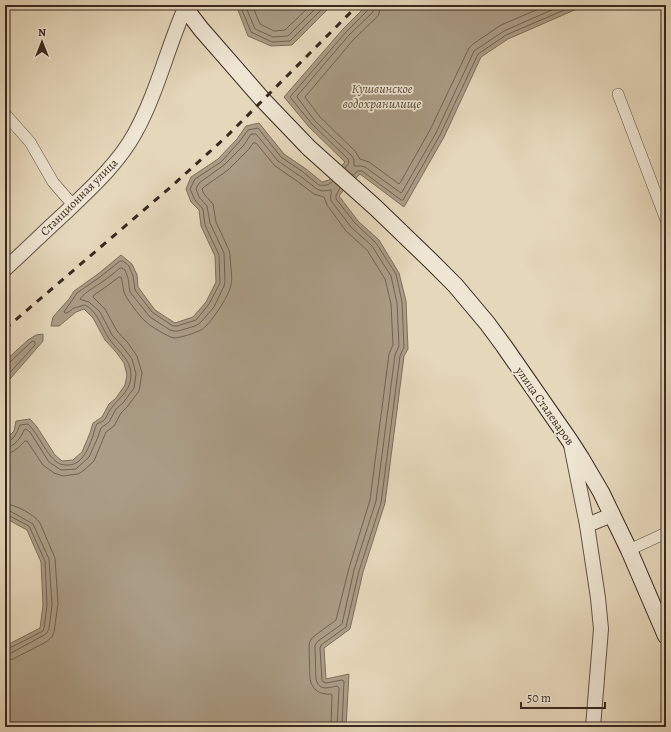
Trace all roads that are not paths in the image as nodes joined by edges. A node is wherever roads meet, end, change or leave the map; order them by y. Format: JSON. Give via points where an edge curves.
{"nodes":[{"id":1,"x":186,"y":6,"type":"edge"},
{"id":2,"x":618,"y":94,"type":"dead end"},
{"id":3,"x":5,"y":114,"type":"edge"},
{"id":4,"x":73,"y":205,"type":"junction"},
{"id":5,"x":666,"y":220,"type":"edge"},
{"id":6,"x":5,"y":269,"type":"edge"},
{"id":7,"x":570,"y":441,"type":"junction"},
{"id":8,"x":612,"y":515,"type":"junction"},
{"id":9,"x":587,"y":525,"type":"junction"},
{"id":10,"x":666,"y":533,"type":"edge"},
{"id":11,"x":629,"y":550,"type":"junction"},
{"id":12,"x":666,"y":636,"type":"edge"},
{"id":13,"x":593,"y":727,"type":"edge"}],
"edges":[{"from":1,"to":4,"type":"street","name":"Станционная улица","via":[[135,133],[111,168]]},
{"from":1,"to":7,"type":"main road","name":"улица Сталеваров","via":[[206,35],[309,148],[376,208],[472,304]]},
{"from":2,"to":5,"type":"street"},
{"from":3,"to":4,"type":"street","via":[[30,142],[53,182]]},
{"from":4,"to":6,"type":"street","name":"Станционная улица"},
{"from":7,"to":8,"type":"main road","name":"улица Сталеваров"},
{"from":7,"to":9,"type":"street"},
{"from":8,"to":9,"type":"street"},
{"from":8,"to":11,"type":"main road","name":"улица Сталеваров"},
{"from":9,"to":13,"type":"street","via":[[601,629]]},
{"from":10,"to":11,"type":"street"},
{"from":11,"to":12,"type":"main road","name":"улица Сталеваров"}]}
